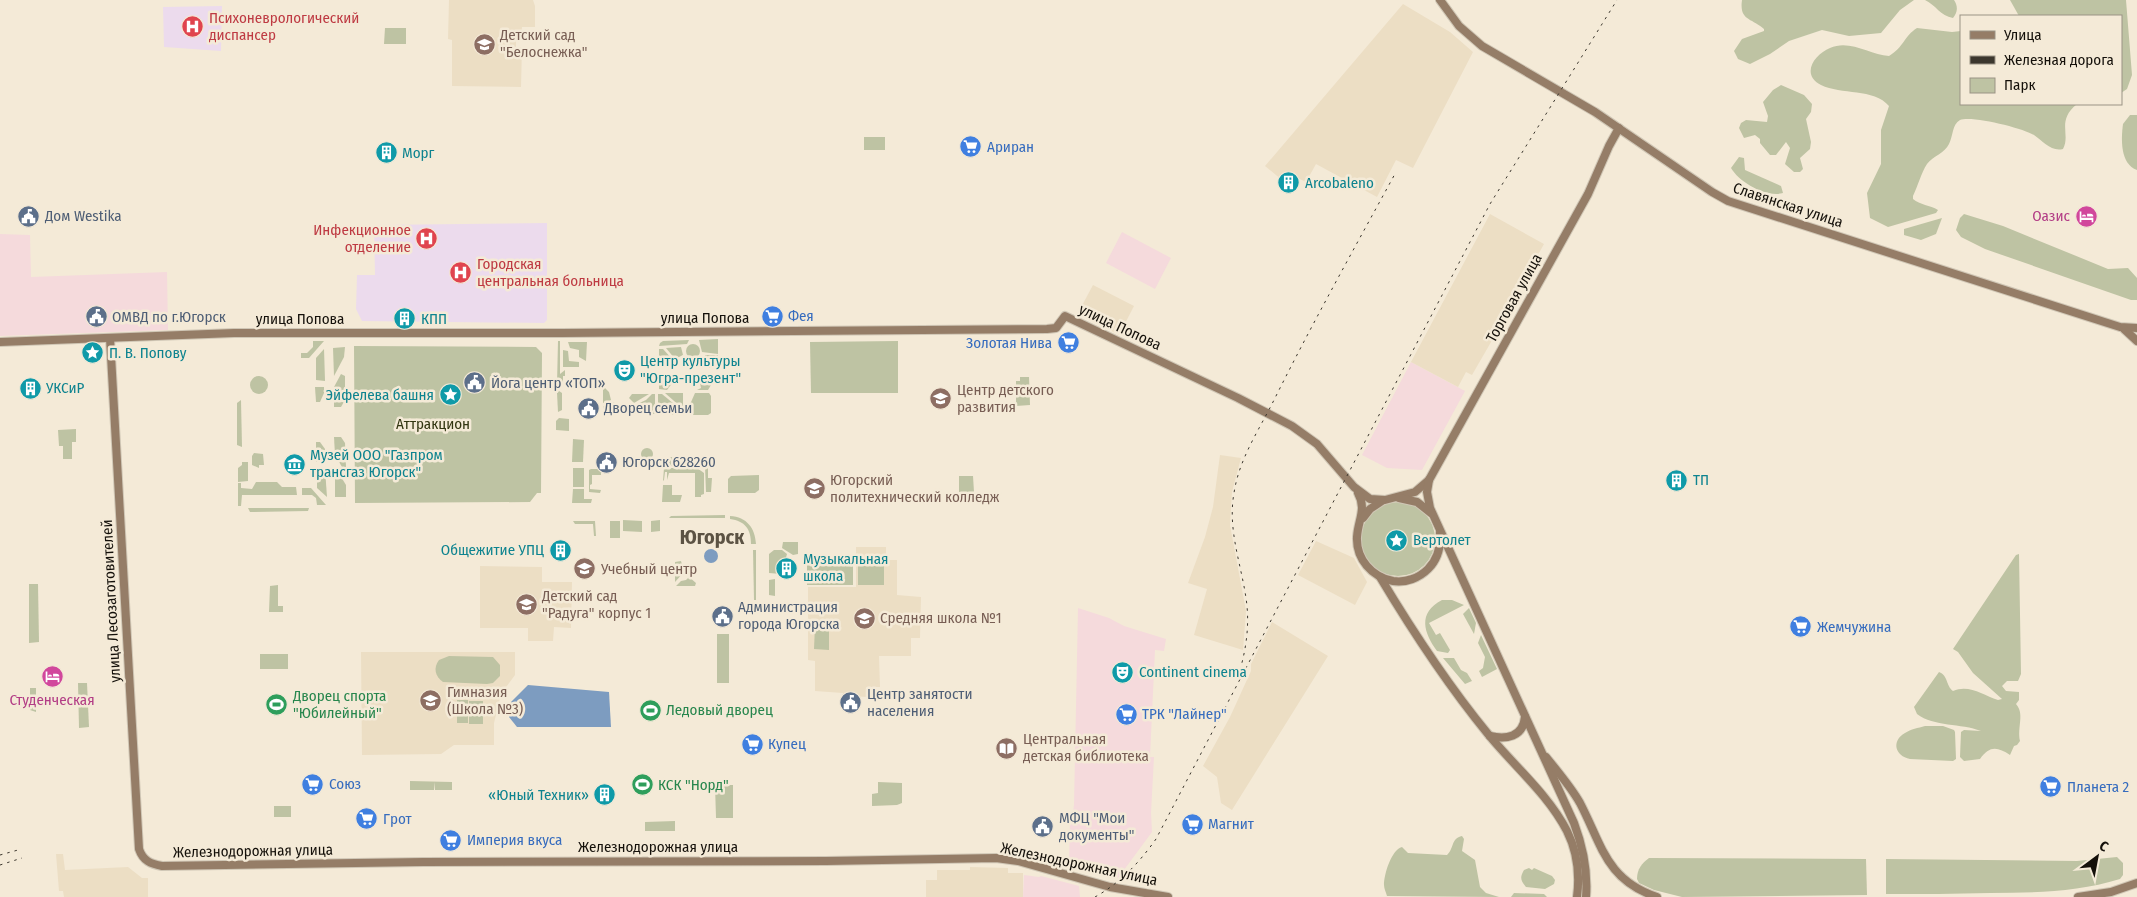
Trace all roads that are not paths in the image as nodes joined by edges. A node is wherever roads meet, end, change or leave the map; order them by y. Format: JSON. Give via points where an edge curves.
{"nodes":[{"id":1,"x":1440,"y":0,"type":"edge"},
{"id":2,"x":1619,"y":128,"type":"junction"},
{"id":3,"x":2120,"y":327,"type":"junction"},
{"id":4,"x":2137,"y":328,"type":"edge"},
{"id":5,"x":110,"y":338,"type":"junction"},
{"id":6,"x":2137,"y":341,"type":"edge"},
{"id":7,"x":0,"y":342,"type":"edge"},
{"id":8,"x":1429,"y":480,"type":"junction"},
{"id":9,"x":1354,"y":487,"type":"junction"},
{"id":10,"x":1395,"y":498,"type":"junction"},
{"id":11,"x":1385,"y":500,"type":"junction"},
{"id":12,"x":1434,"y":517,"type":"junction"},
{"id":13,"x":1360,"y":524,"type":"junction"},
{"id":14,"x":1438,"y":527,"type":"junction"},
{"id":15,"x":1380,"y":577,"type":"junction"},
{"id":16,"x":1525,"y":716,"type":"junction"},
{"id":17,"x":1490,"y":736,"type":"junction"},
{"id":18,"x":1539,"y":747,"type":"junction"},
{"id":19,"x":145,"y":860,"type":"joint"},
{"id":20,"x":2137,"y":883,"type":"edge"},
{"id":21,"x":1582,"y":894,"type":"edge"},
{"id":22,"x":1168,"y":897,"type":"edge"},
{"id":23,"x":1657,"y":897,"type":"edge"},
{"id":24,"x":2078,"y":897,"type":"edge"}],
"edges":[{"from":1,"to":2,"type":"street","name":"Славянская улица","via":[[1459,26],[1482,46]]},
{"from":2,"to":3,"type":"street","name":"Славянская улица","via":[[1728,201]]},
{"from":2,"to":8,"type":"street","name":"Торговая улица","via":[[1588,194]]},
{"from":3,"to":4,"type":"street"},
{"from":3,"to":6,"type":"street"},
{"from":5,"to":7,"type":"street","name":"улица Попова"},
{"from":5,"to":9,"type":"street","name":"улица Попова","via":[[234,333],[989,330],[1056,328],[1065,316],[1292,426],[1317,444]]},
{"from":5,"to":19,"type":"street","name":"улица Лесозаготовителей","via":[[135,802],[139,849]]},
{"from":8,"to":10,"type":"street","via":[[1419,490]]},
{"from":8,"to":12,"type":"street","via":[[1427,496]]},
{"from":9,"to":11,"type":"street","via":[[1370,499]]},
{"from":9,"to":13,"type":"street","via":[[1363,507]]},
{"from":10,"to":11,"type":"street"},
{"from":10,"to":12,"type":"street","via":[[1417,502]]},
{"from":11,"to":13,"type":"street","via":[[1370,509]]},
{"from":12,"to":14,"type":"street"},
{"from":13,"to":15,"type":"street","via":[[1359,553],[1368,568]]},
{"from":14,"to":15,"type":"street","via":[[1439,550],[1426,571],[1403,581]]},
{"from":14,"to":16,"type":"street"},
{"from":15,"to":17,"type":"street","via":[[1429,656]]},
{"from":16,"to":17,"type":"street","via":[[1522,728],[1512,737]]},
{"from":16,"to":18,"type":"street"},
{"from":17,"to":21,"type":"street","via":[[1565,828],[1574,849]]},
{"from":18,"to":21,"type":"street","via":[[1580,840],[1586,870]]},
{"from":18,"to":23,"type":"street","via":[[1571,789],[1612,866],[1632,886]]},
{"from":19,"to":22,"type":"street","name":"Железнодорожная улица","via":[[162,866],[996,858],[1018,861],[1110,887]]},
{"from":20,"to":24,"type":"street","via":[[2111,892]]}]}
